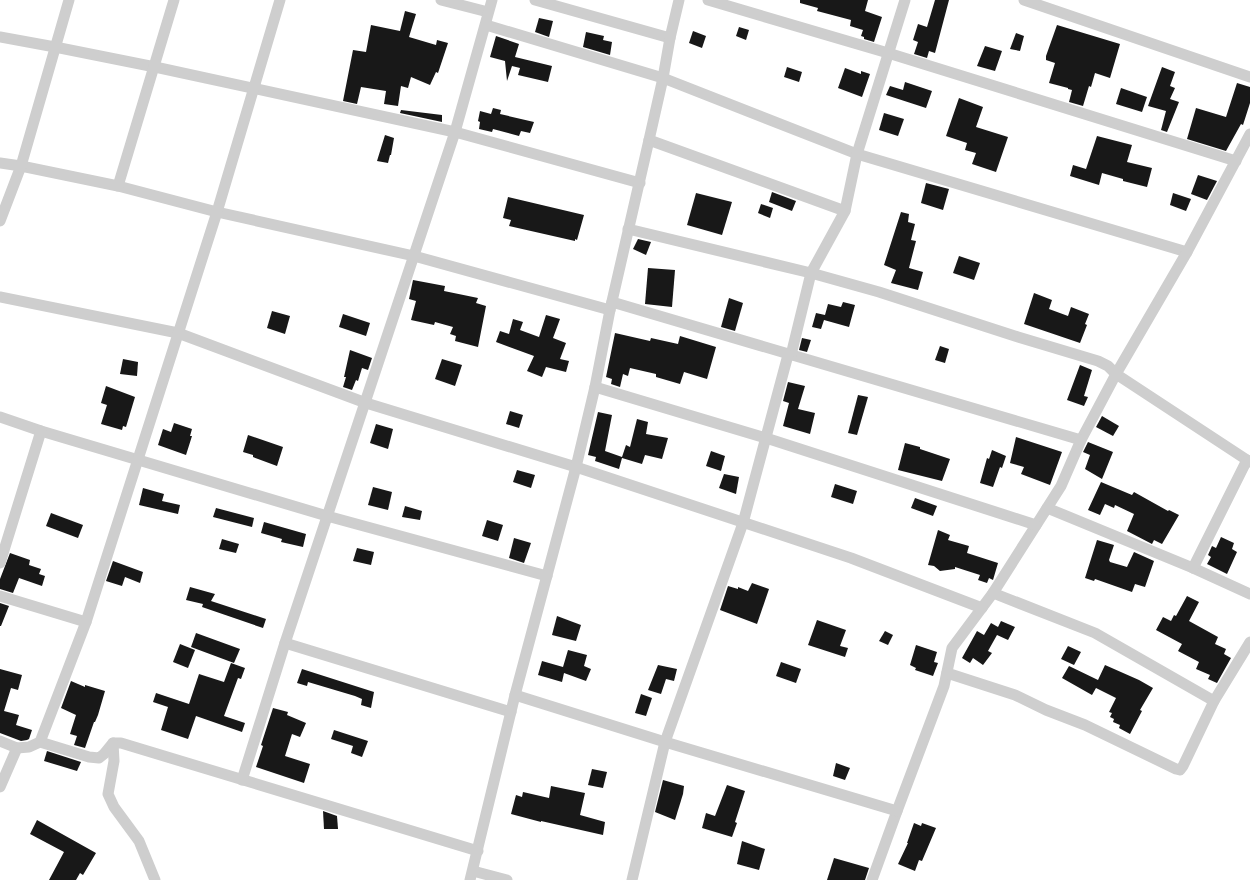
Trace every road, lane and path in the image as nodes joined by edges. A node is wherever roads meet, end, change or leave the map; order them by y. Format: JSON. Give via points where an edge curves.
{"nodes":[{"id":1,"x":69,"y":0,"type":"edge"},
{"id":2,"x":174,"y":0,"type":"edge"},
{"id":3,"x":280,"y":0,"type":"edge"},
{"id":4,"x":441,"y":0,"type":"edge"},
{"id":5,"x":492,"y":0,"type":"edge"},
{"id":6,"x":535,"y":0,"type":"edge"},
{"id":7,"x":679,"y":0,"type":"edge"},
{"id":8,"x":708,"y":0,"type":"edge"},
{"id":9,"x":905,"y":0,"type":"edge"},
{"id":10,"x":1024,"y":0,"type":"edge"},
{"id":11,"x":488,"y":12,"type":"junction"},
{"id":12,"x":486,"y":25,"type":"junction"},
{"id":13,"x":0,"y":38,"type":"edge"},
{"id":14,"x":670,"y":38,"type":"junction"},
{"id":15,"x":55,"y":47,"type":"junction"},
{"id":16,"x":888,"y":53,"type":"junction"},
{"id":17,"x":155,"y":67,"type":"junction"},
{"id":18,"x":1250,"y":77,"type":"edge"},
{"id":19,"x":663,"y":78,"type":"junction"},
{"id":20,"x":254,"y":89,"type":"junction"},
{"id":21,"x":455,"y":132,"type":"junction"},
{"id":22,"x":1250,"y":134,"type":"edge"},
{"id":23,"x":649,"y":140,"type":"junction"},
{"id":24,"x":857,"y":154,"type":"junction"},
{"id":25,"x":1236,"y":161,"type":"junction"},
{"id":26,"x":0,"y":163,"type":"edge"},
{"id":27,"x":21,"y":166,"type":"junction"},
{"id":28,"x":640,"y":183,"type":"junction"},
{"id":29,"x":118,"y":186,"type":"junction"},
{"id":30,"x":845,"y":211,"type":"junction"},
{"id":31,"x":217,"y":212,"type":"junction"},
{"id":32,"x":0,"y":221,"type":"edge"},
{"id":33,"x":628,"y":229,"type":"junction"},
{"id":34,"x":1187,"y":252,"type":"junction"},
{"id":35,"x":414,"y":256,"type":"junction"},
{"id":36,"x":811,"y":273,"type":"junction"},
{"id":37,"x":0,"y":297,"type":"edge"},
{"id":38,"x":611,"y":306,"type":"junction"},
{"id":39,"x":178,"y":333,"type":"junction"},
{"id":40,"x":790,"y":355,"type":"junction"},
{"id":41,"x":1116,"y":374,"type":"junction"},
{"id":42,"x":595,"y":387,"type":"junction"},
{"id":43,"x":366,"y":403,"type":"junction"},
{"id":44,"x":0,"y":417,"type":"edge"},
{"id":45,"x":41,"y":431,"type":"junction"},
{"id":46,"x":766,"y":438,"type":"junction"},
{"id":47,"x":1081,"y":440,"type":"junction"},
{"id":48,"x":138,"y":460,"type":"junction"},
{"id":49,"x":1249,"y":461,"type":"edge"},
{"id":50,"x":576,"y":467,"type":"junction"},
{"id":51,"x":1047,"y":508,"type":"junction"},
{"id":52,"x":327,"y":516,"type":"junction"},
{"id":53,"x":743,"y":522,"type":"junction"},
{"id":54,"x":1036,"y":525,"type":"junction"},
{"id":55,"x":5,"y":530,"type":"edge"},
{"id":56,"x":0,"y":563,"type":"edge"},
{"id":57,"x":1193,"y":568,"type":"junction"},
{"id":58,"x":547,"y":576,"type":"junction"},
{"id":59,"x":993,"y":593,"type":"junction"},
{"id":60,"x":1250,"y":594,"type":"edge"},
{"id":61,"x":0,"y":596,"type":"edge"},
{"id":62,"x":982,"y":608,"type":"junction"},
{"id":63,"x":86,"y":622,"type":"junction"},
{"id":64,"x":1250,"y":642,"type":"edge"},
{"id":65,"x":285,"y":643,"type":"junction"},
{"id":66,"x":947,"y":673,"type":"junction"},
{"id":67,"x":515,"y":695,"type":"junction"},
{"id":68,"x":1214,"y":701,"type":"junction"},
{"id":69,"x":511,"y":712,"type":"junction"},
{"id":70,"x":0,"y":741,"type":"edge"},
{"id":71,"x":40,"y":742,"type":"junction"},
{"id":72,"x":665,"y":742,"type":"junction"},
{"id":73,"x":113,"y":743,"type":"junction"},
{"id":74,"x":17,"y":748,"type":"junction"},
{"id":75,"x":242,"y":780,"type":"junction"},
{"id":76,"x":0,"y":787,"type":"edge"},
{"id":77,"x":897,"y":811,"type":"junction"},
{"id":78,"x":478,"y":851,"type":"junction"},
{"id":79,"x":472,"y":875,"type":"edge"},
{"id":80,"x":155,"y":880,"type":"edge"},
{"id":81,"x":507,"y":880,"type":"edge"},
{"id":82,"x":632,"y":880,"type":"edge"},
{"id":83,"x":872,"y":880,"type":"edge"}],
"edges":[{"from":1,"to":15,"type":"street"},
{"from":2,"to":17,"type":"street"},
{"from":3,"to":20,"type":"street"},
{"from":4,"to":11,"type":"street"},
{"from":5,"to":11,"type":"street"},
{"from":6,"to":14,"type":"street"},
{"from":7,"to":14,"type":"street"},
{"from":8,"to":16,"type":"street"},
{"from":9,"to":16,"type":"street"},
{"from":10,"to":18,"type":"street"},
{"from":11,"to":12,"type":"street"},
{"from":12,"to":19,"type":"street"},
{"from":12,"to":21,"type":"street"},
{"from":13,"to":15,"type":"street"},
{"from":14,"to":19,"type":"street"},
{"from":15,"to":17,"type":"street"},
{"from":15,"to":27,"type":"street"},
{"from":16,"to":24,"type":"street"},
{"from":16,"to":25,"type":"street"},
{"from":17,"to":20,"type":"street"},
{"from":17,"to":29,"type":"street"},
{"from":19,"to":23,"type":"street"},
{"from":19,"to":24,"type":"street"},
{"from":20,"to":21,"type":"street"},
{"from":20,"to":31,"type":"street"},
{"from":21,"to":28,"type":"street"},
{"from":21,"to":35,"type":"street"},
{"from":22,"to":25,"type":"street"},
{"from":23,"to":28,"type":"street"},
{"from":23,"to":30,"type":"street"},
{"from":24,"to":30,"type":"street"},
{"from":24,"to":34,"type":"street"},
{"from":25,"to":34,"type":"street"},
{"from":26,"to":27,"type":"street"},
{"from":27,"to":29,"type":"street"},
{"from":27,"to":32,"type":"street"},
{"from":28,"to":33,"type":"street"},
{"from":29,"to":31,"type":"street"},
{"from":30,"to":36,"type":"street"},
{"from":31,"to":35,"type":"street"},
{"from":31,"to":39,"type":"street"},
{"from":33,"to":36,"type":"street"},
{"from":33,"to":38,"type":"street"},
{"from":34,"to":41,"type":"street"},
{"from":35,"to":38,"type":"street"},
{"from":35,"to":43,"type":"street"},
{"from":36,"to":40,"type":"street"},
{"from":36,"to":41,"type":"street","via":[[1098,361]]},
{"from":37,"to":39,"type":"street"},
{"from":38,"to":40,"type":"street"},
{"from":38,"to":42,"type":"street"},
{"from":39,"to":43,"type":"street"},
{"from":39,"to":48,"type":"street"},
{"from":40,"to":46,"type":"street"},
{"from":40,"to":47,"type":"street"},
{"from":41,"to":47,"type":"street"},
{"from":41,"to":49,"type":"street"},
{"from":42,"to":46,"type":"street"},
{"from":42,"to":50,"type":"street"},
{"from":43,"to":50,"type":"street"},
{"from":43,"to":52,"type":"street"},
{"from":44,"to":45,"type":"street"},
{"from":45,"to":48,"type":"street"},
{"from":45,"to":55,"type":"street"},
{"from":46,"to":53,"type":"street"},
{"from":46,"to":54,"type":"street"},
{"from":47,"to":51,"type":"street","via":[[1061,486]]},
{"from":48,"to":52,"type":"street"},
{"from":48,"to":63,"type":"street"},
{"from":49,"to":57,"type":"street"},
{"from":50,"to":53,"type":"street"},
{"from":50,"to":58,"type":"street"},
{"from":51,"to":54,"type":"street"},
{"from":51,"to":57,"type":"street"},
{"from":52,"to":58,"type":"street"},
{"from":52,"to":65,"type":"street"},
{"from":53,"to":62,"type":"street","via":[[851,558]]},
{"from":53,"to":72,"type":"street"},
{"from":54,"to":59,"type":"street"},
{"from":55,"to":56,"type":"street"},
{"from":57,"to":60,"type":"street"},
{"from":58,"to":67,"type":"street"},
{"from":59,"to":62,"type":"street"},
{"from":59,"to":68,"type":"street","via":[[1095,633]]},
{"from":61,"to":63,"type":"street"},
{"from":62,"to":66,"type":"street","via":[[952,648]]},
{"from":63,"to":71,"type":"street"},
{"from":64,"to":68,"type":"street"},
{"from":65,"to":69,"type":"street"},
{"from":65,"to":75,"type":"street"},
{"from":66,"to":68,"type":"street","via":[[1015,695],[1180,770]]},
{"from":66,"to":77,"type":"street"},
{"from":67,"to":69,"type":"street"},
{"from":67,"to":72,"type":"street"},
{"from":69,"to":78,"type":"street"},
{"from":70,"to":74,"type":"street"},
{"from":71,"to":73,"type":"street","via":[[99,758]]},
{"from":71,"to":74,"type":"street","via":[[29,747]]},
{"from":72,"to":77,"type":"street"},
{"from":72,"to":82,"type":"street"},
{"from":73,"to":75,"type":"street","via":[[121,743]]},
{"from":73,"to":80,"type":"street","via":[[114,762],[108,794],[139,842]]},
{"from":74,"to":76,"type":"street"},
{"from":75,"to":78,"type":"street"},
{"from":77,"to":83,"type":"street"},
{"from":78,"to":79,"type":"street"},
{"from":79,"to":81,"type":"street"}]}
